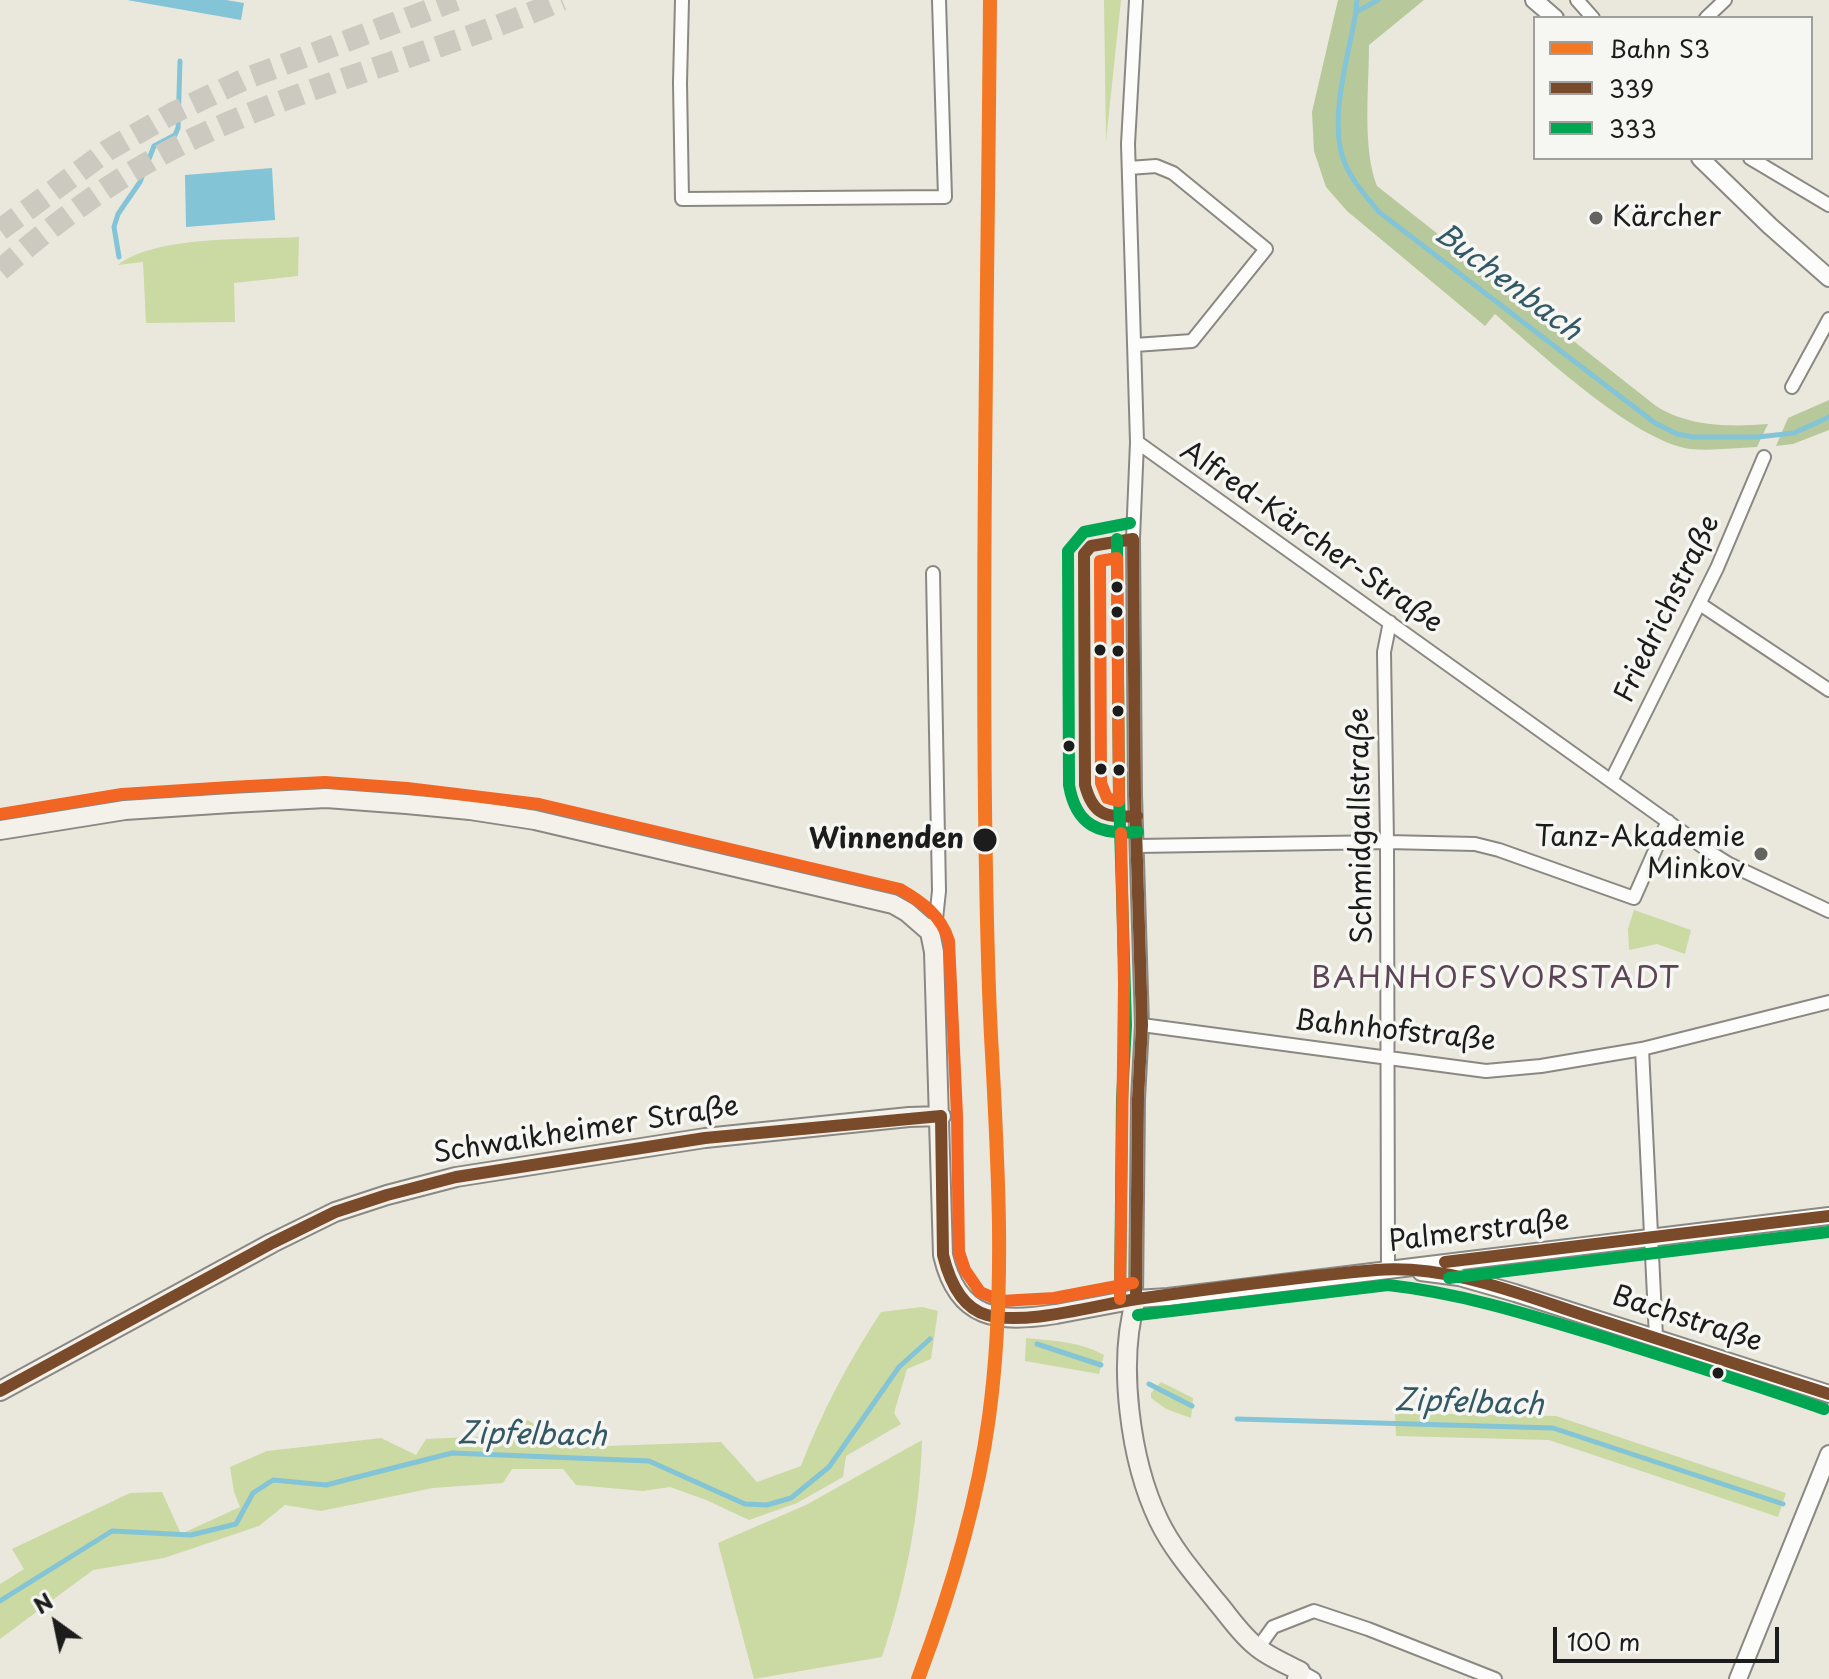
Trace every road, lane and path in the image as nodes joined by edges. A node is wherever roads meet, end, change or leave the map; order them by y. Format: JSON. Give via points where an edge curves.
{"nodes":[{"id":1,"x":682,"y":0,"type":"edge"},
{"id":2,"x":939,"y":0,"type":"edge"},
{"id":3,"x":1136,"y":0,"type":"edge"},
{"id":4,"x":1534,"y":0,"type":"edge"},
{"id":5,"x":1577,"y":0,"type":"edge"},
{"id":6,"x":1725,"y":0,"type":"edge"},
{"id":7,"x":1553,"y":16,"type":"edge"},
{"id":8,"x":1591,"y":16,"type":"edge"},
{"id":9,"x":1708,"y":16,"type":"edge"},
{"id":10,"x":1702,"y":160,"type":"edge"},
{"id":11,"x":1753,"y":160,"type":"edge"},
{"id":12,"x":1129,"y":168,"type":"junction"},
{"id":13,"x":1829,"y":205,"type":"edge"},
{"id":14,"x":1829,"y":278,"type":"edge"},
{"id":15,"x":1829,"y":319,"type":"edge"},
{"id":16,"x":1135,"y":345,"type":"junction"},
{"id":17,"x":1792,"y":387,"type":"dead end"},
{"id":18,"x":1137,"y":442,"type":"junction"},
{"id":19,"x":1764,"y":457,"type":"dead end"},
{"id":20,"x":933,"y":573,"type":"dead end"},
{"id":21,"x":1700,"y":604,"type":"junction"},
{"id":22,"x":1390,"y":622,"type":"junction"},
{"id":23,"x":1829,"y":690,"type":"edge"},
{"id":24,"x":1611,"y":781,"type":"junction"},
{"id":25,"x":1668,"y":821,"type":"junction"},
{"id":26,"x":0,"y":830,"type":"edge"},
{"id":27,"x":1387,"y":842,"type":"junction"},
{"id":28,"x":1138,"y":846,"type":"junction"},
{"id":29,"x":1829,"y":911,"type":"edge"},
{"id":30,"x":930,"y":932,"type":"junction"},
{"id":31,"x":1829,"y":1002,"type":"edge"},
{"id":32,"x":1142,"y":1025,"type":"junction"},
{"id":33,"x":1642,"y":1049,"type":"junction"},
{"id":34,"x":1388,"y":1057,"type":"junction"},
{"id":35,"x":941,"y":1116,"type":"junction"},
{"id":36,"x":1829,"y":1216,"type":"edge"},
{"id":37,"x":1653,"y":1238,"type":"junction"},
{"id":38,"x":1388,"y":1269,"type":"junction"},
{"id":39,"x":1136,"y":1299,"type":"junction"},
{"id":40,"x":1656,"y":1337,"type":"junction"},
{"id":41,"x":0,"y":1391,"type":"edge"},
{"id":42,"x":1829,"y":1394,"type":"edge"},
{"id":43,"x":1829,"y":1454,"type":"edge"},
{"id":44,"x":1258,"y":1648,"type":"junction"},
{"id":45,"x":1303,"y":1676,"type":"edge"},
{"id":46,"x":1495,"y":1679,"type":"edge"},
{"id":47,"x":1738,"y":1679,"type":"edge"}],
"edges":[{"from":1,"to":2,"type":"street","via":[[682,199],[945,197]]},
{"from":3,"to":12,"type":"street","name":"Alfred-Kärcher-Straße"},
{"from":4,"to":7,"type":"street"},
{"from":5,"to":8,"type":"street"},
{"from":6,"to":9,"type":"street"},
{"from":10,"to":14,"type":"street"},
{"from":11,"to":13,"type":"street"},
{"from":12,"to":16,"type":"street","name":"Alfred-Kärcher-Straße"},
{"from":12,"to":16,"type":"street","via":[[1156,166],[1173,173],[1266,249],[1192,341]]},
{"from":15,"to":17,"type":"street"},
{"from":16,"to":18,"type":"street","name":"Alfred-Kärcher-Straße"},
{"from":18,"to":22,"type":"street","name":"Alfred-Kärcher-Straße"},
{"from":18,"to":28,"type":"street","via":[[1133,554]]},
{"from":19,"to":21,"type":"street","name":"Friedrichstraße"},
{"from":20,"to":30,"type":"street","via":[[939,903]]},
{"from":21,"to":23,"type":"street"},
{"from":21,"to":24,"type":"street","name":"Friedrichstraße"},
{"from":22,"to":24,"type":"street","name":"Alfred-Kärcher-Straße"},
{"from":22,"to":27,"type":"street","name":"Schmidgallstraße","via":[[1384,652]]},
{"from":24,"to":25,"type":"street","name":"Alfred-Kärcher-Straße"},
{"from":25,"to":27,"type":"street","via":[[1636,893],[1499,850],[1444,841]]},
{"from":25,"to":29,"type":"street","name":"Alfred-Kärcher-Straße","via":[[1729,864]]},
{"from":26,"to":30,"type":"main road","via":[[125,810],[326,798],[470,810],[535,820],[893,904]]},
{"from":27,"to":28,"type":"street"},
{"from":27,"to":34,"type":"street","name":"Schmidgallstraße"},
{"from":28,"to":32,"type":"street"},
{"from":30,"to":35,"type":"main road"},
{"from":31,"to":33,"type":"street","name":"Bahnhofstraße"},
{"from":32,"to":34,"type":"street","name":"Bahnhofstraße"},
{"from":32,"to":39,"type":"street"},
{"from":33,"to":34,"type":"street","name":"Bahnhofstraße","via":[[1486,1071]]},
{"from":33,"to":37,"type":"street"},
{"from":34,"to":38,"type":"street","name":"Schmidgallstraße"},
{"from":35,"to":39,"type":"main road","via":[[943,1255],[964,1300],[987,1315],[1014,1319]]},
{"from":35,"to":41,"type":"main road","name":"Schwaikheimer Straße","via":[[705,1138],[456,1177],[387,1195],[335,1212],[272,1243]]},
{"from":36,"to":37,"type":"street","name":"Palmerstraße"},
{"from":37,"to":38,"type":"street","name":"Palmerstraße"},
{"from":37,"to":40,"type":"street"},
{"from":38,"to":39,"type":"street","name":"Palmerstraße"},
{"from":38,"to":40,"type":"street","name":"Bachstraße","via":[[1459,1277]]},
{"from":39,"to":44,"type":"main road","via":[[1128,1323],[1133,1436],[1159,1521]]},
{"from":40,"to":42,"type":"street","name":"Bachstraße"},
{"from":43,"to":47,"type":"street"},
{"from":44,"to":45,"type":"main road"},
{"from":44,"to":46,"type":"street","via":[[1273,1627],[1314,1611]]}]}
